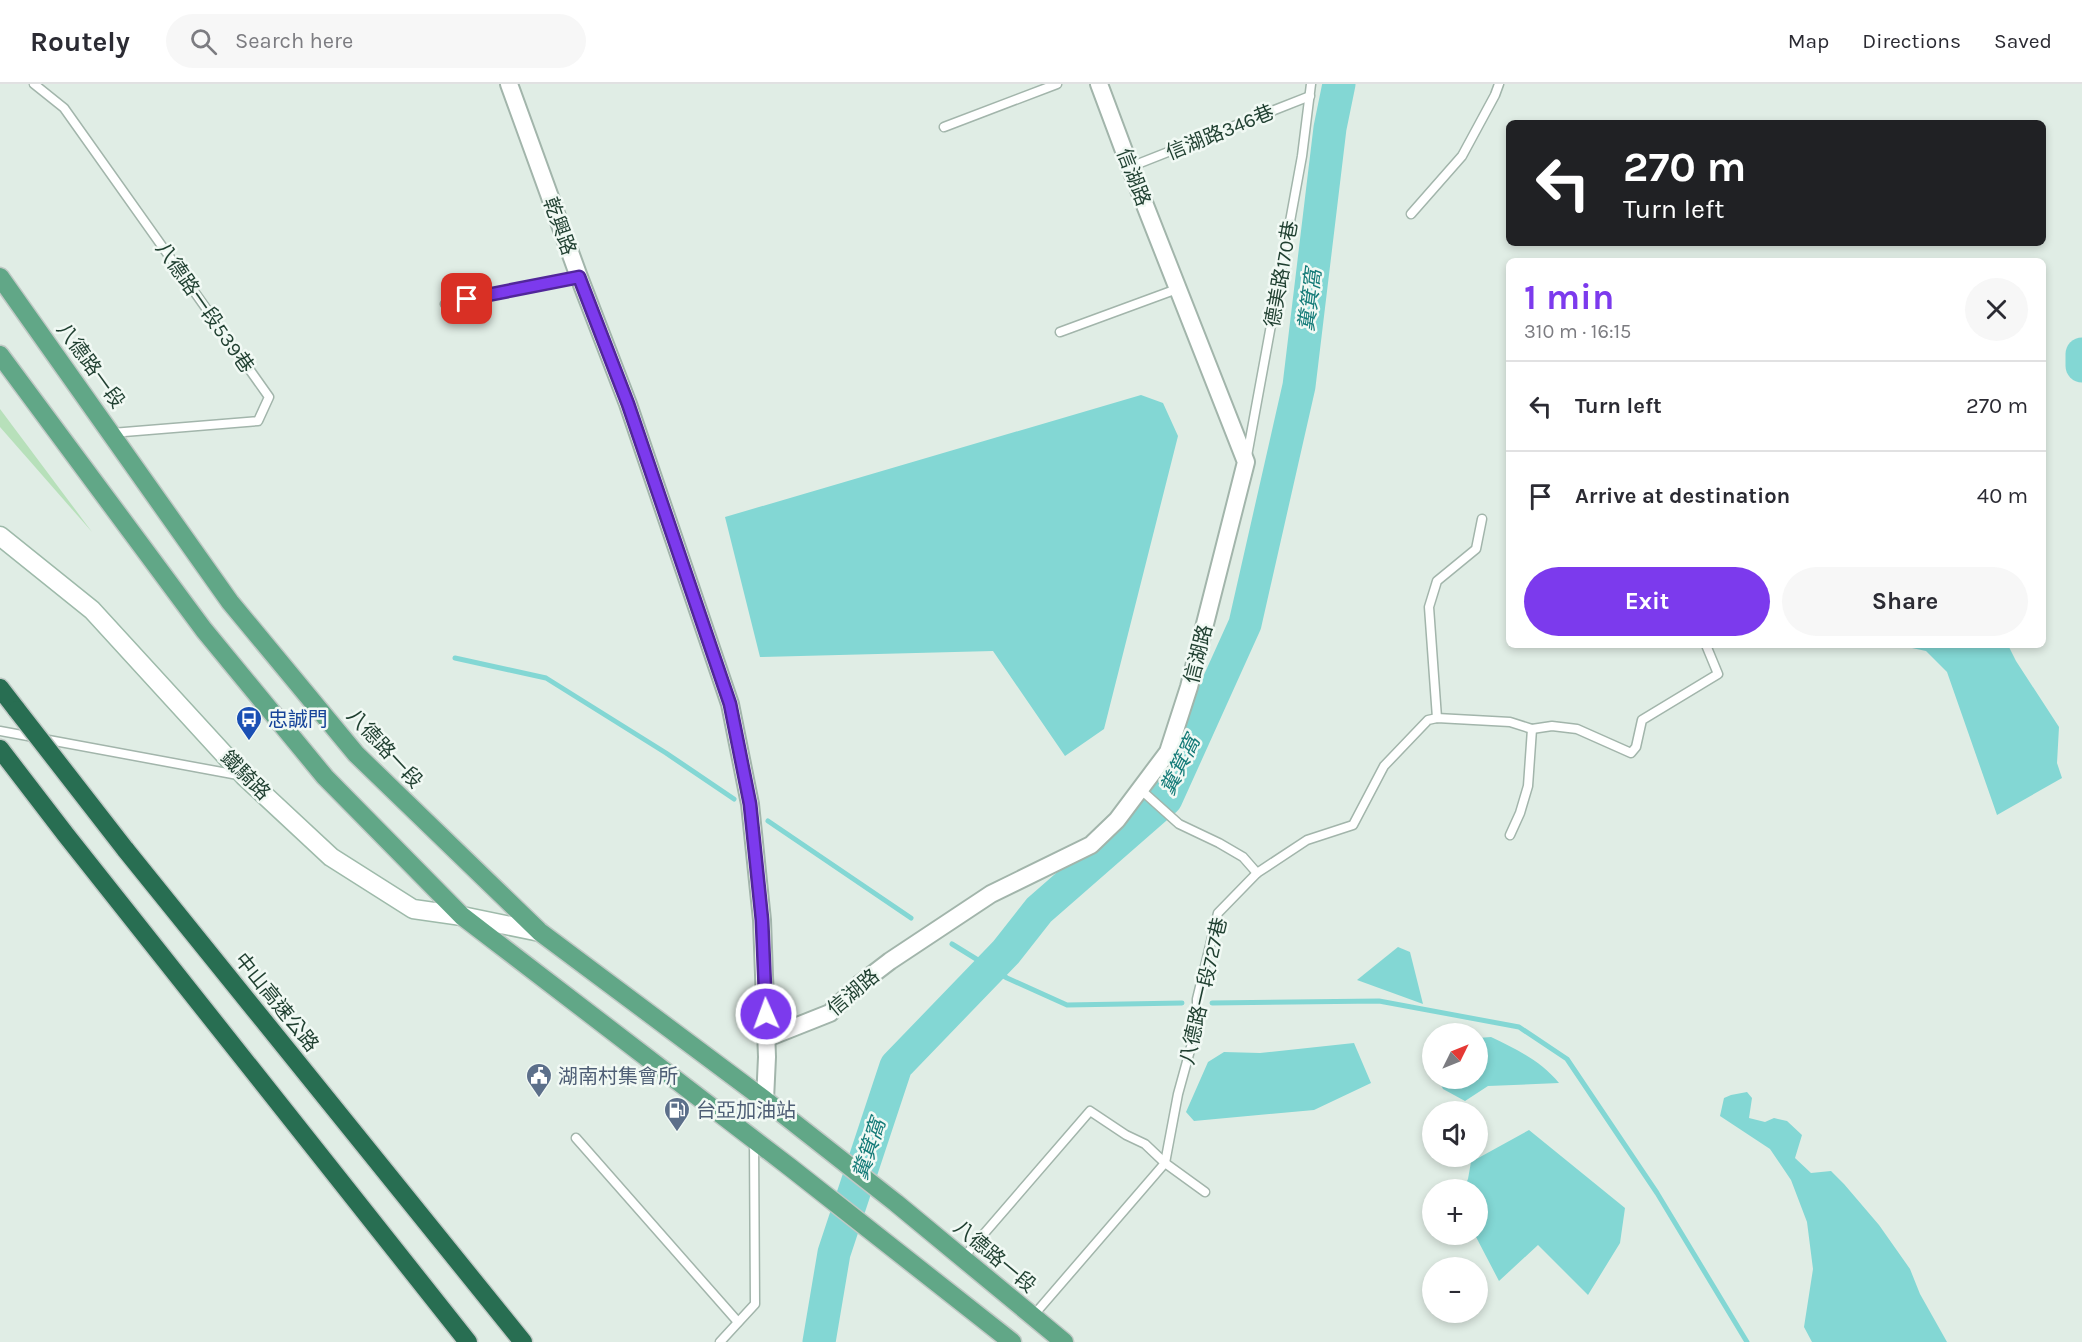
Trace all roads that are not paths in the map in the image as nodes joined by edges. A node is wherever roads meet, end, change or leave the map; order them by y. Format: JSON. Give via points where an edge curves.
{"nodes":[{"id":1,"x":34,"y":84,"type":"edge"},
{"id":2,"x":509,"y":84,"type":"edge"},
{"id":3,"x":1057,"y":84,"type":"edge"},
{"id":4,"x":1099,"y":84,"type":"edge"},
{"id":5,"x":1311,"y":84,"type":"edge"},
{"id":6,"x":1499,"y":84,"type":"edge"},
{"id":7,"x":1310,"y":96,"type":"junction"},
{"id":8,"x":944,"y":127,"type":"dead end"},
{"id":9,"x":1130,"y":167,"type":"junction"},
{"id":10,"x":1411,"y":214,"type":"dead end"},
{"id":11,"x":0,"y":277,"type":"edge"},
{"id":12,"x":579,"y":277,"type":"junction"},
{"id":13,"x":1177,"y":289,"type":"junction"},
{"id":14,"x":445,"y":304,"type":"dead end"},
{"id":15,"x":1060,"y":332,"type":"dead end"},
{"id":16,"x":0,"y":355,"type":"edge"},
{"id":17,"x":112,"y":434,"type":"junction"},
{"id":18,"x":1246,"y":462,"type":"junction"},
{"id":19,"x":1482,"y":519,"type":"dead end"},
{"id":20,"x":0,"y":536,"type":"edge"},
{"id":21,"x":1707,"y":648,"type":"edge"},
{"id":22,"x":0,"y":688,"type":"edge"},
{"id":23,"x":1437,"y":718,"type":"junction"},
{"id":24,"x":1532,"y":729,"type":"junction"},
{"id":25,"x":0,"y":732,"type":"edge"},
{"id":26,"x":0,"y":749,"type":"edge"},
{"id":27,"x":244,"y":776,"type":"junction"},
{"id":28,"x":1146,"y":795,"type":"junction"},
{"id":29,"x":1510,"y":835,"type":"dead end"},
{"id":30,"x":1257,"y":873,"type":"junction"},
{"id":31,"x":462,"y":916,"type":"junction"},
{"id":32,"x":540,"y":932,"type":"junction"},
{"id":33,"x":767,"y":1038,"type":"junction"},
{"id":34,"x":765,"y":1100,"type":"junction"},
{"id":35,"x":576,"y":1138,"type":"dead end"},
{"id":36,"x":754,"y":1140,"type":"junction"},
{"id":37,"x":1165,"y":1162,"type":"junction"},
{"id":38,"x":1205,"y":1192,"type":"dead end"},
{"id":39,"x":963,"y":1258,"type":"junction"},
{"id":40,"x":1033,"y":1317,"type":"junction"},
{"id":41,"x":738,"y":1322,"type":"junction"},
{"id":42,"x":468,"y":1342,"type":"edge"},
{"id":43,"x":523,"y":1342,"type":"edge"},
{"id":44,"x":720,"y":1342,"type":"edge"},
{"id":45,"x":1012,"y":1342,"type":"edge"},
{"id":46,"x":1064,"y":1342,"type":"edge"}],
"edges":[{"from":1,"to":17,"type":"lane","name":"八德路一段539巷","via":[[63,108],[269,397],[258,421]]},
{"from":2,"to":12,"type":"street","name":"乾興路"},
{"from":3,"to":8,"type":"lane"},
{"from":4,"to":9,"type":"street","name":"信湖路"},
{"from":5,"to":7,"type":"lane","name":"德美路170巷"},
{"from":6,"to":10,"type":"lane","via":[[1462,156]]},
{"from":7,"to":9,"type":"lane","name":"信湖路346巷"},
{"from":7,"to":18,"type":"lane","name":"德美路170巷"},
{"from":9,"to":13,"type":"street","name":"信湖路"},
{"from":11,"to":17,"type":"main road","name":"八德路一段"},
{"from":12,"to":14,"type":"lane"},
{"from":12,"to":33,"type":"street","name":"乾興路","via":[[628,404],[730,704],[750,804],[762,920]]},
{"from":13,"to":15,"type":"lane"},
{"from":13,"to":18,"type":"street","name":"信湖路"},
{"from":16,"to":31,"type":"main road","via":[[204,630],[325,777]]},
{"from":17,"to":32,"type":"main road","name":"八德路一段","via":[[230,602],[356,754]]},
{"from":18,"to":28,"type":"street","name":"信湖路","via":[[1190,687],[1168,752]]},
{"from":19,"to":23,"type":"lane","via":[[1476,549],[1437,581],[1429,607]]},
{"from":20,"to":27,"type":"main road","name":"鐵騎路","via":[[92,610]]},
{"from":21,"to":24,"type":"lane","via":[[1718,674],[1642,720],[1631,753],[1577,729]]},
{"from":22,"to":43,"type":"highway","name":"中山高速公路","bridge":true},
{"from":23,"to":24,"type":"lane","via":[[1510,722]]},
{"from":23,"to":30,"type":"lane","name":"八德路一段727巷","via":[[1428,720],[1384,766],[1353,825],[1307,840]]},
{"from":24,"to":29,"type":"lane","via":[[1528,786]]},
{"from":25,"to":27,"type":"lane"},
{"from":26,"to":42,"type":"highway"},
{"from":27,"to":31,"type":"main road","name":"鐵騎路","via":[[331,856],[413,909]]},
{"from":28,"to":30,"type":"lane","via":[[1179,824],[1243,857]]},
{"from":28,"to":33,"type":"street","name":"信湖路","via":[[1091,845],[992,894],[890,961],[830,1013]]},
{"from":30,"to":37,"type":"lane","name":"八德路一段727巷","via":[[1218,913]]},
{"from":31,"to":32,"type":"main road","name":"鐵騎路"},
{"from":31,"to":36,"type":"main road"},
{"from":32,"to":34,"type":"main road","name":"八德路一段"},
{"from":33,"to":34,"type":"street","name":"乾興路"},
{"from":34,"to":39,"type":"main road","name":"八德路一段"},
{"from":35,"to":41,"type":"lane"},
{"from":36,"to":41,"type":"lane","via":[[755,1304]]},
{"from":36,"to":45,"type":"main road"},
{"from":37,"to":38,"type":"lane"},
{"from":37,"to":39,"type":"lane","via":[[1145,1144],[1090,1111]]},
{"from":37,"to":40,"type":"lane","name":"八德路一段727巷"},
{"from":39,"to":40,"type":"main road","name":"八德路一段"},
{"from":40,"to":46,"type":"main road","name":"八德路一段"},
{"from":41,"to":44,"type":"lane"}]}
